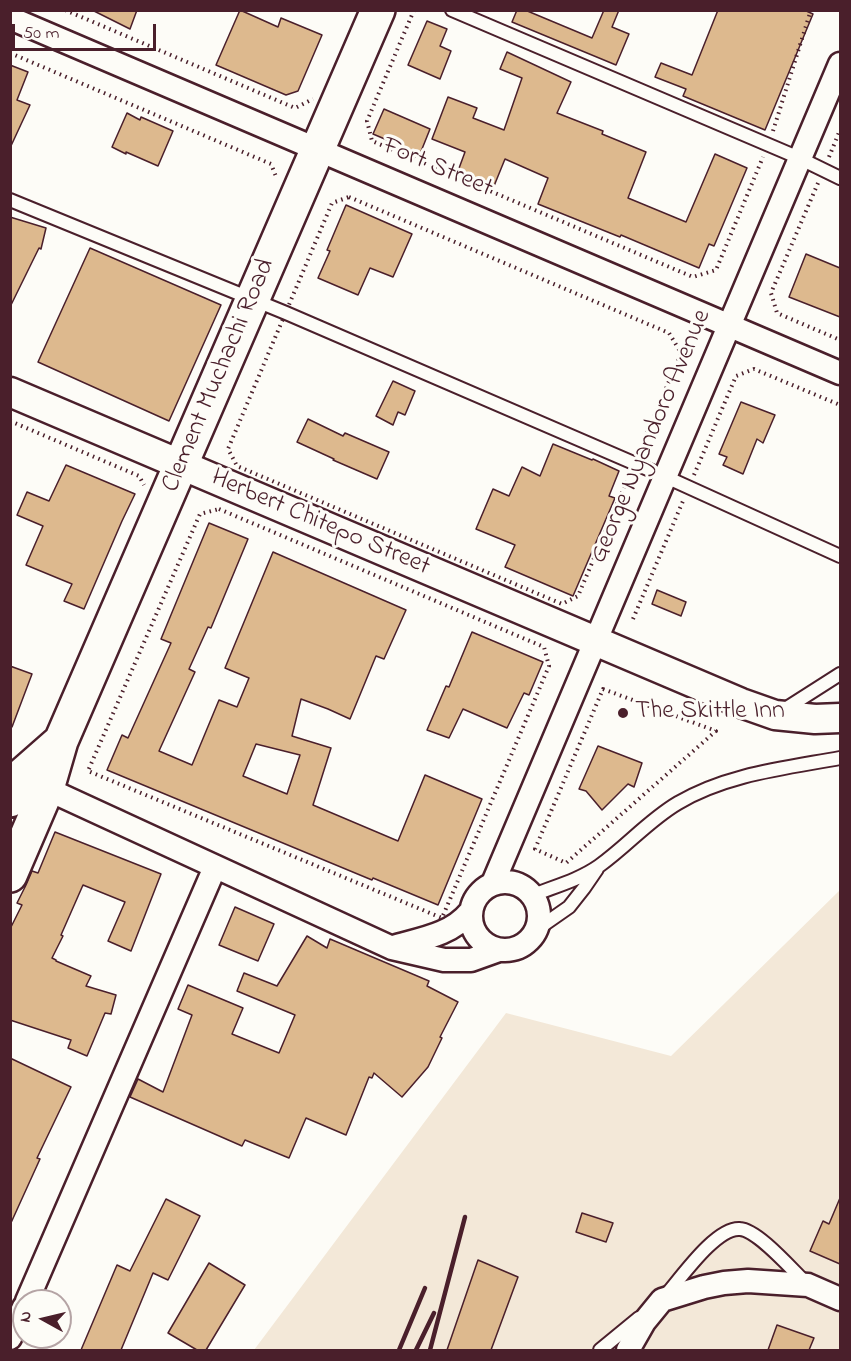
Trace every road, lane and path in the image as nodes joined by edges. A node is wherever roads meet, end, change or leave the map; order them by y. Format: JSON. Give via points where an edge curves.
{"nodes":[{"id":1,"x":65,"y":10,"type":"edge"},
{"id":2,"x":378,"y":10,"type":"edge"},
{"id":3,"x":414,"y":10,"type":"edge"},
{"id":4,"x":452,"y":10,"type":"edge"},
{"id":5,"x":811,"y":10,"type":"edge"},
{"id":6,"x":10,"y":18,"type":"edge"},
{"id":7,"x":840,"y":64,"type":"edge"},
{"id":8,"x":313,"y":99,"type":"dead end"},
{"id":9,"x":840,"y":130,"type":"edge"},
{"id":10,"x":769,"y":145,"type":"junction"},
{"id":11,"x":318,"y":149,"type":"junction"},
{"id":12,"x":800,"y":159,"type":"junction"},
{"id":13,"x":824,"y":170,"type":"junction"},
{"id":14,"x":840,"y":178,"type":"edge"},
{"id":15,"x":10,"y":200,"type":"edge"},
{"id":16,"x":253,"y":299,"type":"junction"},
{"id":17,"x":730,"y":325,"type":"junction"},
{"id":18,"x":840,"y":340,"type":"edge"},
{"id":19,"x":840,"y":373,"type":"edge"},
{"id":20,"x":10,"y":392,"type":"edge"},
{"id":21,"x":840,"y":405,"type":"edge"},
{"id":22,"x":10,"y":421,"type":"edge"},
{"id":23,"x":181,"y":464,"type":"junction"},
{"id":24,"x":666,"y":477,"type":"junction"},
{"id":25,"x":689,"y":487,"type":"junction"},
{"id":26,"x":146,"y":492,"type":"dead end"},
{"id":27,"x":840,"y":556,"type":"edge"},
{"id":28,"x":633,"y":619,"type":"dead end"},
{"id":29,"x":596,"y":641,"type":"junction"},
{"id":30,"x":840,"y":674,"type":"edge"},
{"id":31,"x":603,"y":689,"type":"joint"},
{"id":32,"x":776,"y":715,"type":"junction"},
{"id":33,"x":840,"y":718,"type":"edge"},
{"id":34,"x":840,"y":758,"type":"edge"},
{"id":35,"x":22,"y":785,"type":"edge"},
{"id":36,"x":515,"y":832,"type":"junction"},
{"id":37,"x":599,"y":866,"type":"junction"},
{"id":38,"x":215,"y":867,"type":"junction"},
{"id":39,"x":10,"y":875,"type":"edge"},
{"id":40,"x":493,"y":883,"type":"junction"},
{"id":41,"x":529,"y":891,"type":"junction"},
{"id":42,"x":470,"y":912,"type":"junction"},
{"id":43,"x":442,"y":918,"type":"joint"},
{"id":44,"x":536,"y":930,"type":"junction"},
{"id":45,"x":392,"y":948,"type":"junction"},
{"id":46,"x":499,"y":950,"type":"junction"},
{"id":47,"x":807,"y":1285,"type":"junction"},
{"id":48,"x":32,"y":1289,"type":"edge"},
{"id":49,"x":840,"y":1299,"type":"edge"},
{"id":50,"x":662,"y":1300,"type":"junction"},
{"id":51,"x":600,"y":1350,"type":"edge"},
{"id":52,"x":628,"y":1350,"type":"edge"}],
"edges":[{"from":1,"to":8,"type":"path","via":[[295,108]]},
{"from":2,"to":11,"type":"main road","name":"Clement Muchachi Road"},
{"from":3,"to":10,"type":"path","via":[[367,121],[372,141],[693,277],[716,270]]},
{"from":4,"to":10,"type":"lane"},
{"from":5,"to":10,"type":"path"},
{"from":6,"to":11,"type":"street","name":"Fort Street"},
{"from":7,"to":12,"type":"street","name":"George Nyandoro Avenue"},
{"from":9,"to":13,"type":"path"},
{"from":10,"to":12,"type":"lane"},
{"from":11,"to":16,"type":"main road","name":"Clement Muchachi Road"},
{"from":11,"to":17,"type":"street","name":"Fort Street"},
{"from":12,"to":13,"type":"lane"},
{"from":12,"to":17,"type":"street","name":"George Nyandoro Avenue"},
{"from":13,"to":14,"type":"lane"},
{"from":13,"to":18,"type":"path","via":[[771,293],[777,313]]},
{"from":15,"to":16,"type":"lane"},
{"from":16,"to":23,"type":"main road","name":"Clement Muchachi Road"},
{"from":16,"to":24,"type":"lane"},
{"from":17,"to":19,"type":"street","name":"Fort Street"},
{"from":17,"to":24,"type":"street","name":"George Nyandoro Avenue"},
{"from":20,"to":23,"type":"street","name":"Herbert Chitepo Street"},
{"from":21,"to":25,"type":"path","via":[[754,369],[736,376]]},
{"from":22,"to":26,"type":"path","via":[[139,476]]},
{"from":23,"to":29,"type":"street","name":"Herbert Chitepo Street"},
{"from":23,"to":35,"type":"main road","name":"Clement Muchachi Road","via":[[61,741]]},
{"from":24,"to":25,"type":"lane"},
{"from":24,"to":29,"type":"street","name":"George Nyandoro Avenue"},
{"from":25,"to":27,"type":"lane"},
{"from":25,"to":28,"type":"path"},
{"from":29,"to":32,"type":"street","name":"Herbert Chitepo Street"},
{"from":29,"to":36,"type":"street","name":"George Nyandoro Avenue"},
{"from":30,"to":32,"type":"lane"},
{"from":31,"to":31,"type":"path","via":[[535,849],[566,863],[716,731]]},
{"from":32,"to":33,"type":"street","name":"Herbert Chitepo Street"},
{"from":34,"to":37,"type":"lane","via":[[707,789],[656,818]]},
{"from":35,"to":38,"type":"street"},
{"from":35,"to":39,"type":"main road","name":"Clement Muchachi Road"},
{"from":36,"to":40,"type":"street","name":"George Nyandoro Avenue"},
{"from":36,"to":41,"type":"street","name":"George Nyandoro Avenue","via":[[516,854]]},
{"from":37,"to":41,"type":"lane","via":[[564,884]]},
{"from":37,"to":44,"type":"lane","via":[[569,907]]},
{"from":38,"to":45,"type":"street"},
{"from":38,"to":48,"type":"street"},
{"from":40,"to":41,"type":"street","via":[[515,882]]},
{"from":40,"to":42,"type":"street","via":[[477,894]]},
{"from":41,"to":44,"type":"street","via":[[538,906]]},
{"from":42,"to":45,"type":"street","via":[[451,929]]},
{"from":42,"to":46,"type":"street","via":[[477,937]]},
{"from":43,"to":43,"type":"path","via":[[88,771],[200,514],[219,509],[544,647],[549,666]]},
{"from":44,"to":46,"type":"street","via":[[527,942],[514,949]]},
{"from":45,"to":46,"type":"street","via":[[444,960],[471,960]]},
{"from":47,"to":49,"type":"street"},
{"from":47,"to":50,"type":"street","via":[[724,1283]]},
{"from":47,"to":50,"type":"lane","via":[[765,1243],[740,1229],[720,1235],[709,1245]]},
{"from":50,"to":51,"type":"lane"},
{"from":50,"to":52,"type":"street"}]}
